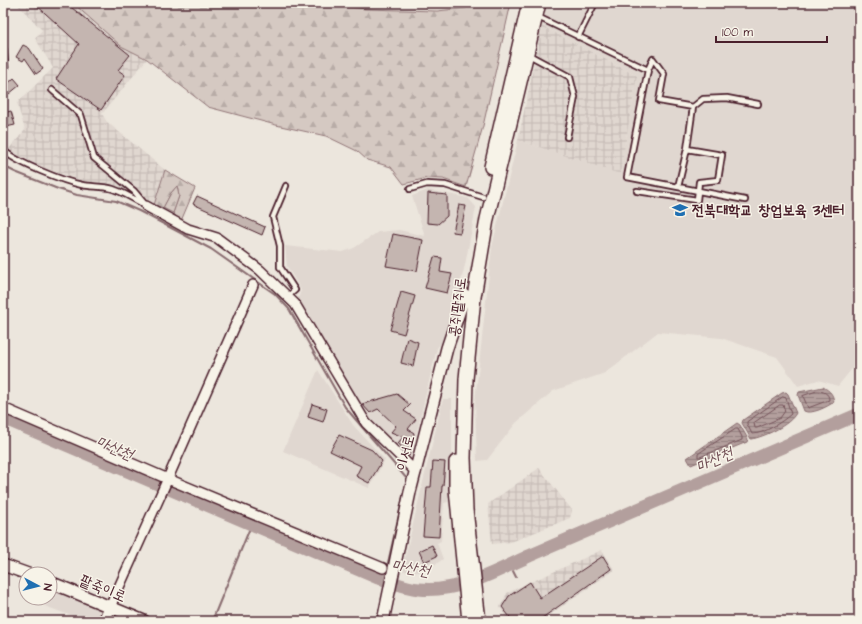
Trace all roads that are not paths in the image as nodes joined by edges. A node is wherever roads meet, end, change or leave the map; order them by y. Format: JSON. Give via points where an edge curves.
{"nodes":[{"id":1,"x":529,"y":3,"type":"edge"},
{"id":2,"x":595,"y":3,"type":"edge"},
{"id":3,"x":538,"y":9,"type":"edge"},
{"id":4,"x":578,"y":37,"type":"junction"},
{"id":5,"x":527,"y":54,"type":"junction"},
{"id":6,"x":648,"y":70,"type":"junction"},
{"id":7,"x":52,"y":90,"type":"dead end"},
{"id":8,"x":758,"y":104,"type":"dead end"},
{"id":9,"x":694,"y":107,"type":"junction"},
{"id":10,"x":567,"y":137,"type":"dead end"},
{"id":11,"x":687,"y":149,"type":"junction"},
{"id":12,"x":3,"y":150,"type":"edge"},
{"id":13,"x":286,"y":186,"type":"dead end"},
{"id":14,"x":678,"y":187,"type":"junction"},
{"id":15,"x":410,"y":190,"type":"dead end"},
{"id":16,"x":637,"y":191,"type":"dead end"},
{"id":17,"x":698,"y":191,"type":"junction"},
{"id":18,"x":484,"y":197,"type":"junction"},
{"id":19,"x":745,"y":200,"type":"dead end"},
{"id":20,"x":146,"y":206,"type":"junction"},
{"id":21,"x":253,"y":285,"type":"dead end"},
{"id":22,"x":465,"y":295,"type":"junction"},
{"id":23,"x":288,"y":296,"type":"junction"},
{"id":24,"x":3,"y":408,"type":"edge"},
{"id":25,"x":416,"y":472,"type":"junction"},
{"id":26,"x":167,"y":481,"type":"junction"},
{"id":27,"x":468,"y":564,"type":"junction"},
{"id":28,"x":4,"y":566,"type":"edge"},
{"id":29,"x":383,"y":568,"type":"dead end"},
{"id":30,"x":18,"y":571,"type":"edge"},
{"id":31,"x":58,"y":585,"type":"edge"},
{"id":32,"x":472,"y":599,"type":"junction"},
{"id":33,"x":110,"y":607,"type":"junction"},
{"id":34,"x":104,"y":621,"type":"edge"},
{"id":35,"x":144,"y":621,"type":"edge"},
{"id":36,"x":383,"y":621,"type":"edge"},
{"id":37,"x":469,"y":621,"type":"edge"},
{"id":38,"x":479,"y":621,"type":"edge"}],
"edges":[{"from":1,"to":18,"type":"main road","name":"콩쥐팥쥐로"},
{"from":2,"to":4,"type":"lane"},
{"from":3,"to":4,"type":"lane"},
{"from":3,"to":5,"type":"main road","name":"콩쥐팥쥐로"},
{"from":4,"to":6,"type":"lane"},
{"from":5,"to":10,"type":"lane","via":[[570,77],[576,97]]},
{"from":5,"to":27,"type":"main road","name":"콩쥐팥쥐로","via":[[487,219],[474,297],[466,379],[464,458]]},
{"from":6,"to":9,"type":"lane","via":[[654,59],[664,74],[659,101]]},
{"from":6,"to":14,"type":"lane","via":[[628,177]]},
{"from":7,"to":20,"type":"lane","via":[[81,115],[94,158],[134,191]]},
{"from":8,"to":9,"type":"lane","via":[[727,98],[703,99]]},
{"from":9,"to":11,"type":"lane"},
{"from":11,"to":14,"type":"lane"},
{"from":11,"to":17,"type":"lane","via":[[722,155],[718,180],[700,182]]},
{"from":12,"to":20,"type":"lane","via":[[24,163],[69,182],[112,189]]},
{"from":13,"to":23,"type":"lane","via":[[273,218],[280,246],[280,267],[295,290]]},
{"from":14,"to":17,"type":"lane"},
{"from":15,"to":18,"type":"lane","via":[[427,184],[445,186]]},
{"from":16,"to":17,"type":"lane","via":[[696,200]]},
{"from":17,"to":19,"type":"lane"},
{"from":18,"to":22,"type":"main road","name":"콩쥐팥쥐로"},
{"from":20,"to":23,"type":"street","via":[[188,229],[217,238],[260,270]]},
{"from":21,"to":26,"type":"street"},
{"from":22,"to":25,"type":"street","name":"이서로","via":[[447,348]]},
{"from":22,"to":27,"type":"main road","name":"콩쥐팥쥐로","via":[[457,411],[456,489]]},
{"from":23,"to":25,"type":"street","via":[[366,423]]},
{"from":24,"to":26,"type":"street"},
{"from":25,"to":36,"type":"street","name":"이서로"},
{"from":26,"to":29,"type":"street"},
{"from":26,"to":33,"type":"street"},
{"from":27,"to":32,"type":"main road","name":"콩쥐팥쥐로"},
{"from":28,"to":30,"type":"street"},
{"from":31,"to":33,"type":"street","name":"팥죽이로"},
{"from":32,"to":37,"type":"main road","name":"콩쥐팥쥐로"},
{"from":32,"to":38,"type":"main road","name":"콩쥐팥쥐로"},
{"from":33,"to":34,"type":"street"},
{"from":33,"to":35,"type":"street","name":"팥죽이로"}]}
